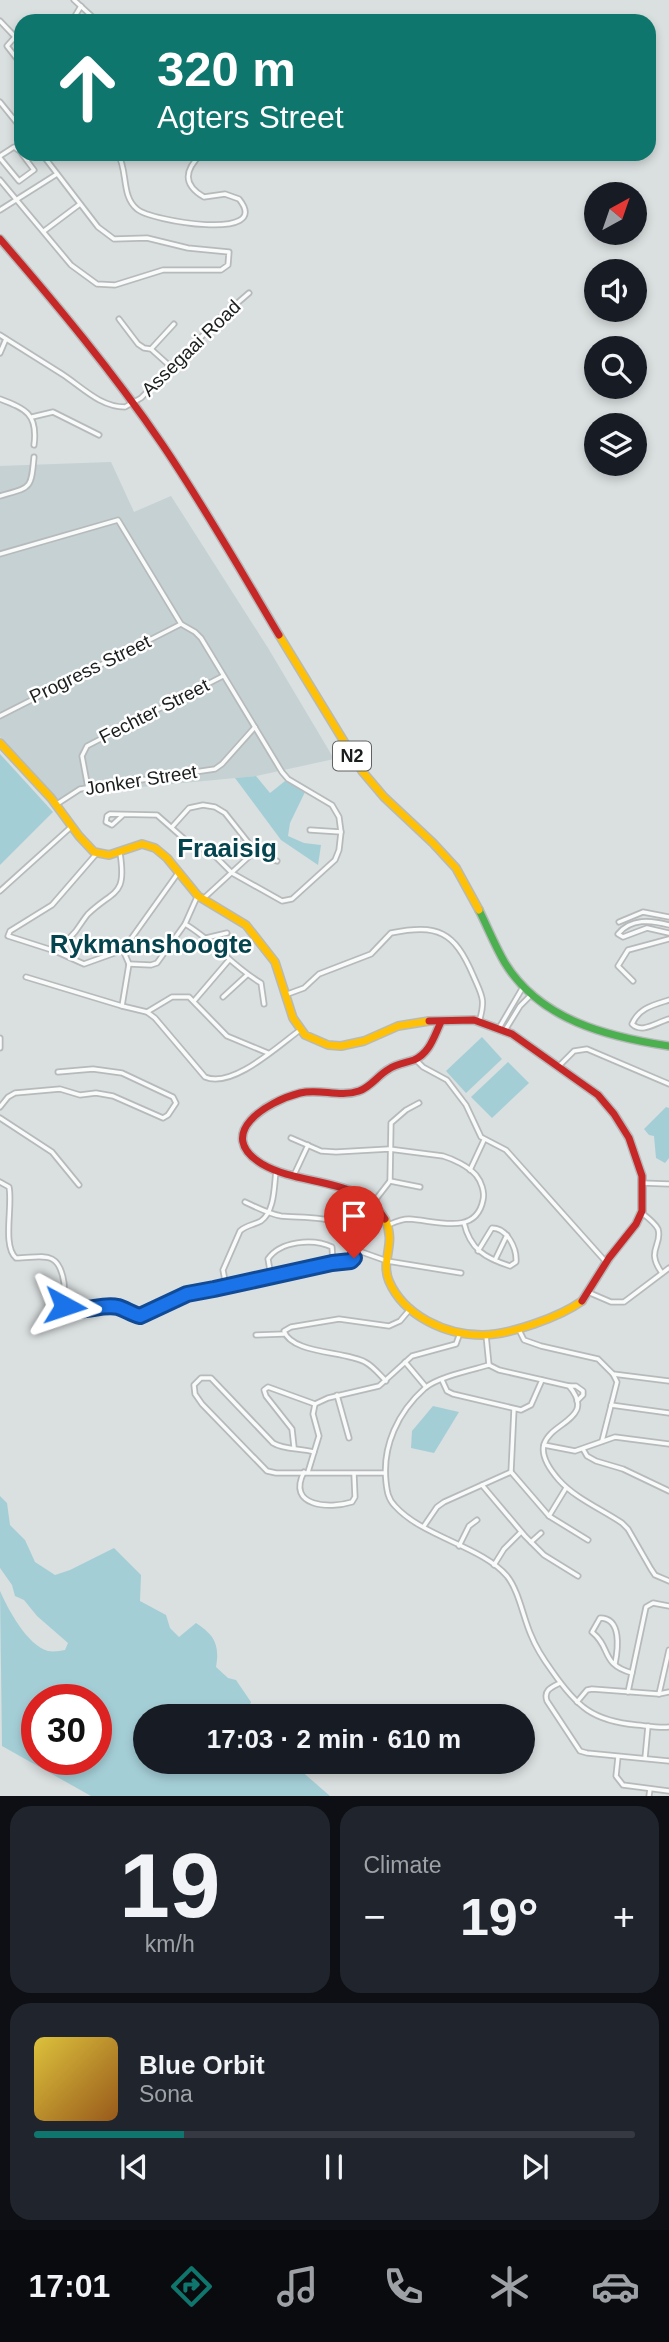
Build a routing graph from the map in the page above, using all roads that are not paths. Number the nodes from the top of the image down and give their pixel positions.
1 (74, 0) edge
2 (80, 6) junction
3 (76, 14) edge
4 (89, 14) edge
5 (0, 21) edge
6 (14, 36) edge
7 (14, 38) edge
8 (14, 55) edge
9 (0, 102) edge
10 (14, 119) edge
11 (0, 157) edge
12 (28, 161) edge
13 (47, 161) edge
14 (122, 161) edge
15 (195, 161) edge
16 (57, 174) junction
17 (0, 180) edge
18 (17, 200) junction
19 (80, 204) junction
20 (0, 210) edge
21 (44, 231) junction
22 (0, 239) edge
23 (249, 293) dead end
24 (119, 319) dead end
25 (174, 324) dead end
26 (0, 335) edge
27 (6, 338) junction
28 (151, 349) junction
29 (0, 353) edge
30 (171, 367) junction
31 (1, 400) edge
32 (134, 403) junction
33 (0, 407) edge
34 (32, 417) junction
35 (99, 435) dead end
36 (34, 445) dead end
37 (34, 457) dead end
38 (0, 496) edge
39 (0, 554) edge
40 (181, 624) junction
41 (224, 676) junction
42 (0, 716) edge
43 (255, 727) junction
44 (0, 743) edge
45 (88, 788) junction
46 (56, 804) junction
47 (123, 815) junction
48 (72, 825) junction
49 (172, 827) junction
50 (310, 830) dead end
51 (341, 832) junction
52 (255, 851) junction
53 (97, 853) junction
54 (120, 853) junction
55 (277, 861) dead end
56 (178, 873) junction
57 (232, 873) junction
58 (0, 891) edge
59 (200, 898) junction
60 (669, 917) edge
61 (619, 922) dead end
62 (185, 924) junction
63 (669, 925) edge
64 (227, 933) dead end
65 (669, 933) edge
66 (206, 938) junction
67 (669, 939) edge
68 (242, 947) dead end
69 (219, 949) junction
70 (123, 950) junction
71 (55, 951) junction
72 (230, 959) junction
73 (129, 964) junction
74 (247, 975) junction
75 (26, 977) dead end
76 (633, 981) dead end
77 (523, 987) junction
78 (285, 995) junction
79 (532, 995) junction
80 (223, 997) dead end
81 (194, 1000) junction
82 (669, 1000) edge
83 (264, 1004) dead end
84 (122, 1006) junction
85 (148, 1012) junction
86 (669, 1019) edge
87 (441, 1022) junction
88 (479, 1022) junction
89 (301, 1029) junction
90 (501, 1031) junction
91 (0, 1038) edge
92 (669, 1046) edge
93 (0, 1048) edge
94 (268, 1053) junction
95 (415, 1059) junction
96 (559, 1066) junction
97 (58, 1072) dead end
98 (669, 1084) edge
99 (419, 1103) dead end
100 (0, 1107) edge
101 (0, 1118) edge
102 (291, 1138) dead end
103 (484, 1140) junction
104 (307, 1146) junction
105 (389, 1149) junction
106 (276, 1169) junction
107 (470, 1170) junction
108 (294, 1175) junction
109 (390, 1181) junction
110 (0, 1182) edge
111 (642, 1183) junction
112 (669, 1184) edge
113 (79, 1185) dead end
114 (420, 1187) dead end
115 (245, 1202) dead end
116 (373, 1203) junction
117 (268, 1212) junction
118 (642, 1213) junction
119 (464, 1223) junction
120 (387, 1226) junction
121 (507, 1236) junction
122 (356, 1250) junction
123 (478, 1251) junction
124 (495, 1260) junction
125 (387, 1261) junction
126 (606, 1262) junction
127 (332, 1263) junction
128 (669, 1268) edge
129 (461, 1273) dead end
130 (662, 1273) junction
131 (271, 1276) junction
132 (226, 1286) junction
133 (590, 1293) junction
134 (411, 1308) junction
135 (518, 1326) junction
136 (460, 1332) junction
137 (284, 1334) junction
138 (256, 1335) dead end
139 (486, 1335) junction
140 (405, 1362) junction
141 (489, 1364) junction
142 (614, 1374) junction
143 (442, 1380) junction
144 (542, 1380) junction
145 (386, 1381) junction
146 (669, 1381) edge
147 (569, 1386) junction
148 (426, 1387) junction
149 (337, 1395) junction
150 (577, 1401) junction
151 (315, 1404) junction
152 (611, 1405) junction
153 (514, 1409) junction
154 (669, 1413) edge
155 (349, 1438) dead end
156 (601, 1441) junction
157 (669, 1444) edge
158 (544, 1445) junction
159 (295, 1447) junction
160 (583, 1449) junction
161 (314, 1452) junction
162 (306, 1472) junction
163 (511, 1472) junction
164 (385, 1473) junction
165 (354, 1474) junction
166 (482, 1485) junction
167 (566, 1487) junction
168 (669, 1491) edge
169 (549, 1516) junction
170 (477, 1520) dead end
171 (424, 1527) junction
172 (521, 1532) junction
173 (541, 1533) dead end
174 (588, 1540) dead end
175 (531, 1542) junction
176 (458, 1546) junction
177 (494, 1566) junction
178 (578, 1576) dead end
179 (669, 1581) edge
180 (669, 1606) edge
181 (669, 1650) edge
182 (615, 1664) junction
183 (632, 1673) junction
184 (560, 1683) junction
185 (628, 1692) junction
186 (669, 1692) edge
187 (659, 1694) junction
188 (577, 1702) junction
189 (648, 1726) junction
190 (669, 1727) edge
191 (618, 1757) junction
192 (645, 1758) junction
193 (669, 1760) edge
194 (650, 1789) junction
195 (669, 1791) edge
196 (649, 1796) edge

1 - 2 street
2 - 3 street
2 - 4 street
5 - 6 street
7 - 8 street
9 - 10 street
11 - 12 street
13 - 16 street
14 - 15 street
16 - 18 street
16 - 19 street
17 - 18 street
18 - 20 street
18 - 21 street
19 - 21 street
19 - 21 street
22 - 32 main road, N2
23 - 30 street, Assegaai Road
24 - 28 street
25 - 28 street
26 - 27 street
27 - 29 street
27 - 32 street
28 - 30 street
30 - 32 street, Assegaai Road
31 - 33 street
31 - 34 street
32 - 77 main road, N2
34 - 35 street
34 - 36 street
37 - 38 street
39 - 40 street
40 - 41 street
40 - 42 street, Progress Street
41 - 43 street
41 - 45 street, Fechter Street
43 - 45 street, Jonker Street
43 - 51 street
44 - 46 main road
45 - 46 street, Jonker Street
46 - 48 main road
47 - 47 street
47 - 49 street
48 - 53 main road
48 - 58 street
49 - 52 street
49 - 57 street
50 - 51 street
51 - 57 street
52 - 55 street
52 - 57 street
53 - 54 main road
53 - 71 street
54 - 56 main road
54 - 71 street
56 - 59 main road
56 - 70 street
57 - 59 street
59 - 62 street
59 - 78 main road
60 - 61 street
62 - 66 street
62 - 73 street
63 - 65 street
64 - 66 street
66 - 69 street
67 - 76 street
68 - 69 street
69 - 72 street
70 - 71 street
70 - 73 street
72 - 74 street
72 - 81 street
73 - 84 street
74 - 80 street
74 - 83 street
75 - 84 street
77 - 79 main road, N2
77 - 90 street
78 - 88 street
78 - 89 main road
79 - 90 street
79 - 92 main road, N2
81 - 85 street
81 - 94 street
82 - 86 street
84 - 85 street
85 - 94 street
87 - 88 main road
87 - 89 main road
87 - 95 main road
88 - 90 main road
89 - 94 street
90 - 96 main road
91 - 93 street
95 - 103 street
95 - 106 main road
96 - 98 street
96 - 111 main road
97 - 100 street
99 - 105 street
101 - 113 street
102 - 104 street
103 - 107 street
103 - 126 street
104 - 105 street
104 - 108 street
105 - 107 street
105 - 109 street
106 - 108 main road
106 - 117 street
107 - 119 street
108 - 116 main road
109 - 114 street
109 - 116 street
110 - 132 street
111 - 112 street
111 - 118 main road
115 - 117 street
116 - 120 main road
117 - 122 street
117 - 132 street
118 - 126 main road
118 - 130 street
119 - 120 street
119 - 123 street
120 - 125 main road
121 - 123 street
121 - 124 street
121 - 124 street
122 - 125 street
122 - 127 street
123 - 124 street
125 - 129 street
125 - 134 main road
126 - 133 main road
127 - 131 street
127 - 131 street
128 - 130 street
130 - 133 street
131 - 132 street
133 - 135 main road
134 - 136 main road
134 - 137 street
135 - 139 main road
135 - 142 street
136 - 139 main road
136 - 140 street
137 - 138 street
137 - 145 street
139 - 141 street
140 - 145 street
140 - 148 street
141 - 143 street
141 - 144 street
142 - 146 street
142 - 152 street
143 - 148 street
143 - 153 street
144 - 147 street
144 - 153 street
145 - 149 street
147 - 150 street
147 - 150 street
148 - 164 street
149 - 151 street
149 - 155 street
150 - 158 street
151 - 159 street
151 - 161 street
152 - 154 street
152 - 156 street
153 - 163 street
156 - 157 street
156 - 160 street
158 - 160 street
158 - 167 street
159 - 161 street
159 - 162 street
160 - 168 street
161 - 162 street
162 - 165 street
162 - 165 street
163 - 166 street
163 - 169 street
164 - 165 street
164 - 171 street
166 - 171 street
166 - 172 street
167 - 169 street
167 - 179 street
169 - 174 street
170 - 176 street
171 - 176 street
172 - 175 street
172 - 177 street
173 - 175 street
175 - 178 street
176 - 177 street
177 - 184 street
180 - 183 street
181 - 187 street
182 - 182 street
182 - 183 street
183 - 185 street
184 - 188 street
184 - 191 street
185 - 187 street
185 - 188 street
186 - 187 street
188 - 189 street
189 - 190 street
189 - 192 street
191 - 192 street
191 - 194 street
192 - 193 street
194 - 195 street
194 - 196 street

